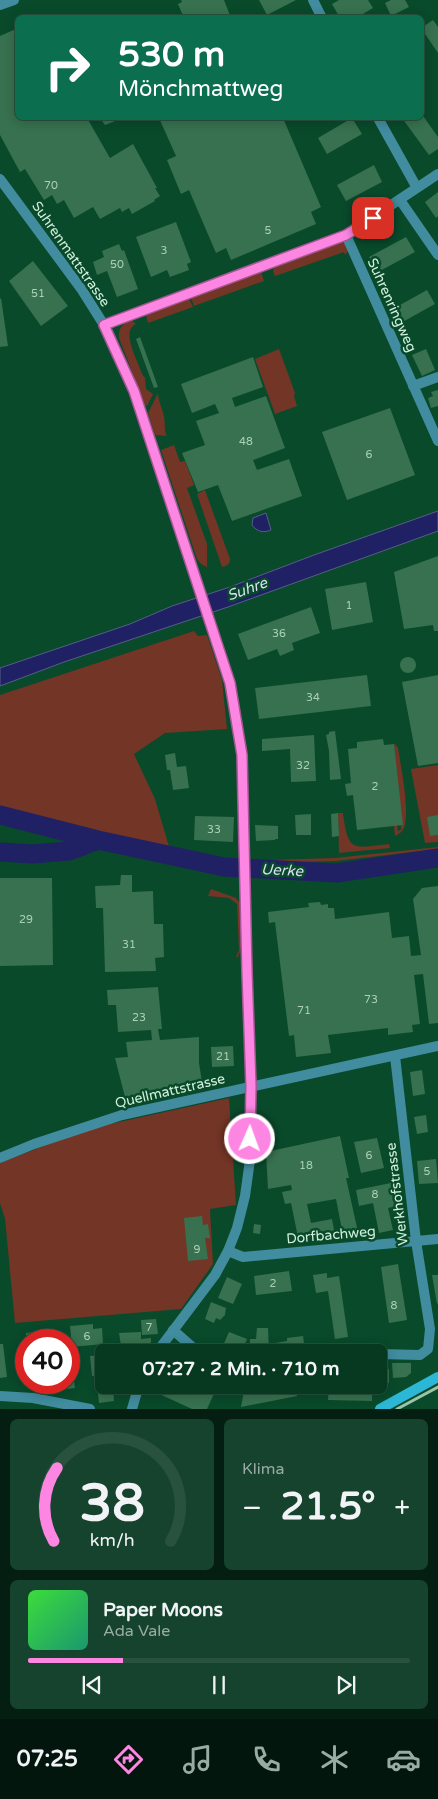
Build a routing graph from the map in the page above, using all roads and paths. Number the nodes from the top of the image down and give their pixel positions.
1 (14, 0) edge
2 (313, 0) edge
3 (0, 5) edge
4 (320, 15) edge
5 (379, 120) edge
6 (438, 174) edge
7 (0, 179) edge
8 (417, 188) junction
9 (400, 200) junction
10 (346, 235) junction
11 (438, 255) edge
12 (104, 325) junction
13 (438, 377) edge
14 (413, 386) junction
15 (438, 441) edge
16 (438, 1046) edge
17 (395, 1056) junction
18 (251, 1086) junction
19 (0, 1158) edge
20 (438, 1239) edge
21 (416, 1242) junction
22 (228, 1251) junction
23 (173, 1330) junction
24 (163, 1344) edge
25 (189, 1344) edge
26 (387, 1354) edge
27 (438, 1377) edge
28 (136, 1394) edge
29 (0, 1396) edge
30 (90, 1409) edge
31 (132, 1409) edge
32 (380, 1409) edge

1 - 3 street
2 - 4 street
5 - 8 street
6 - 8 street
7 - 12 street, Suhrenmattstrasse
8 - 9 street
9 - 10 street
9 - 11 street
10 - 12 street
10 - 14 street, Suhrenringweg
12 - 18 street, Suhrenmattstrasse
13 - 14 street
14 - 15 street, Suhrenringweg
16 - 17 street, Quellmattstrasse
17 - 18 street, Quellmattstrasse
17 - 21 street, Werkhofstrasse
18 - 19 street, Quellmattstrasse
18 - 22 street, Suhrenmattstrasse
20 - 21 street, Dorfbachweg
21 - 22 street, Dorfbachweg
21 - 26 street, Werkhofstrasse
22 - 23 street, Suhrenmattstrasse
23 - 24 street, Suhrenmattstrasse
23 - 25 street
27 - 32 main road
28 - 31 street
29 - 30 street

